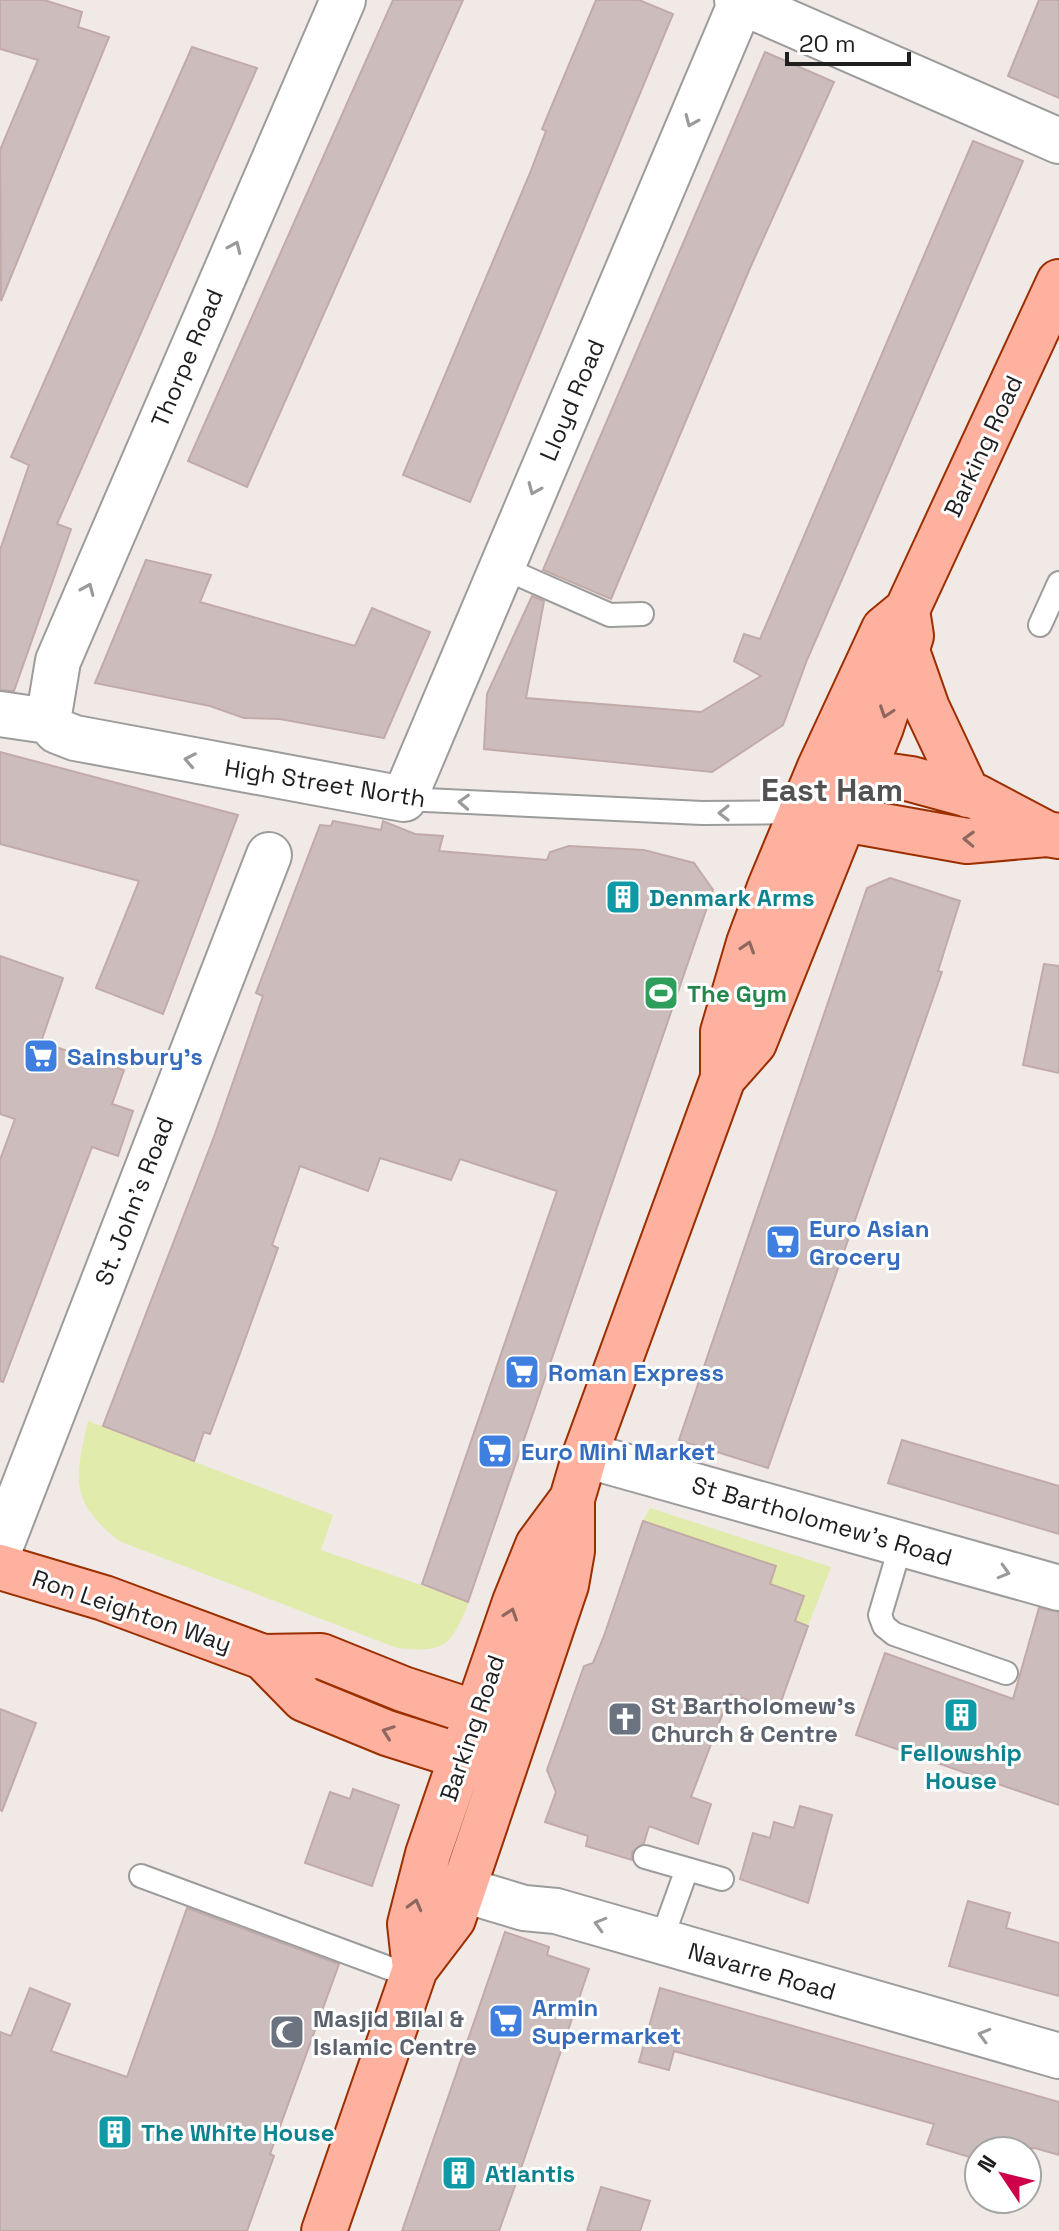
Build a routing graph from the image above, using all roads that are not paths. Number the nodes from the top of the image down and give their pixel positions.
1 (343, 0) edge
2 (739, 1) edge
3 (1059, 141) edge
4 (1059, 282) edge
5 (501, 567) junction
6 (1059, 583) edge
7 (642, 614) dead end
8 (1040, 625) dead end
9 (907, 630) junction
10 (0, 714) edge
11 (48, 721) junction
12 (841, 769) junction
13 (968, 795) junction
14 (404, 799) junction
15 (822, 814) junction
16 (1053, 835) edge
17 (269, 855) dead end
18 (585, 1455) junction
19 (572, 1499) junction
20 (901, 1544) junction
21 (0, 1548) edge
22 (0, 1567) edge
23 (1059, 1588) edge
24 (263, 1657) junction
25 (1006, 1673) dead end
26 (476, 1714) junction
27 (519, 1727) junction
28 (462, 1756) junction
29 (505, 1771) junction
30 (645, 1857) dead end
31 (687, 1869) junction
32 (141, 1876) dead end
33 (722, 1879) dead end
34 (464, 1890) junction
35 (661, 1941) junction
36 (414, 1973) junction
37 (1059, 2056) edge
38 (324, 2231) edge

11 -> 1 street, Thorpe Road
2 - 3 street
2 -> 5 street, Lloyd Road
4 - 9 main road, Barking Road
5 - 7 lane
5 - 14 street, Lloyd Road
6 - 8 lane
9 - 12 main road, Barking Road
9 - 13 main road
10 - 11 street, High Street North
14 -> 11 street, High Street North
12 - 13 main road
12 - 15 main road, Barking Road
13 - 16 main road
15 -> 14 lane, High Street North
16 -> 15 main road
15 - 18 main road, Barking Road
17 - 21 street, St. John's Road
18 - 19 main road, Barking Road
18 - 20 street, St Bartholomew's Road
26 -> 19 main road, Barking Road
19 - 27 main road, Barking Road
20 -> 23 street, St Bartholomew's Road
20 - 25 lane
22 - 24 main road, Ron Leighton Way
24 - 26 main road, Ron Leighton Way
28 -> 24 main road, Ron Leighton Way
26 - 27 main road, Ron Leighton Way
26 - 28 main road, Barking Road
27 - 29 main road, Barking Road
28 - 29 main road, Ron Leighton Way
36 -> 28 main road, Barking Road
29 - 34 main road, Barking Road
30 - 31 lane
31 - 33 lane
31 - 35 lane
32 - 36 lane
35 -> 34 street, Navarre Road
34 - 36 main road, Barking Road
37 -> 35 street, Navarre Road
36 - 38 main road, Barking Road

